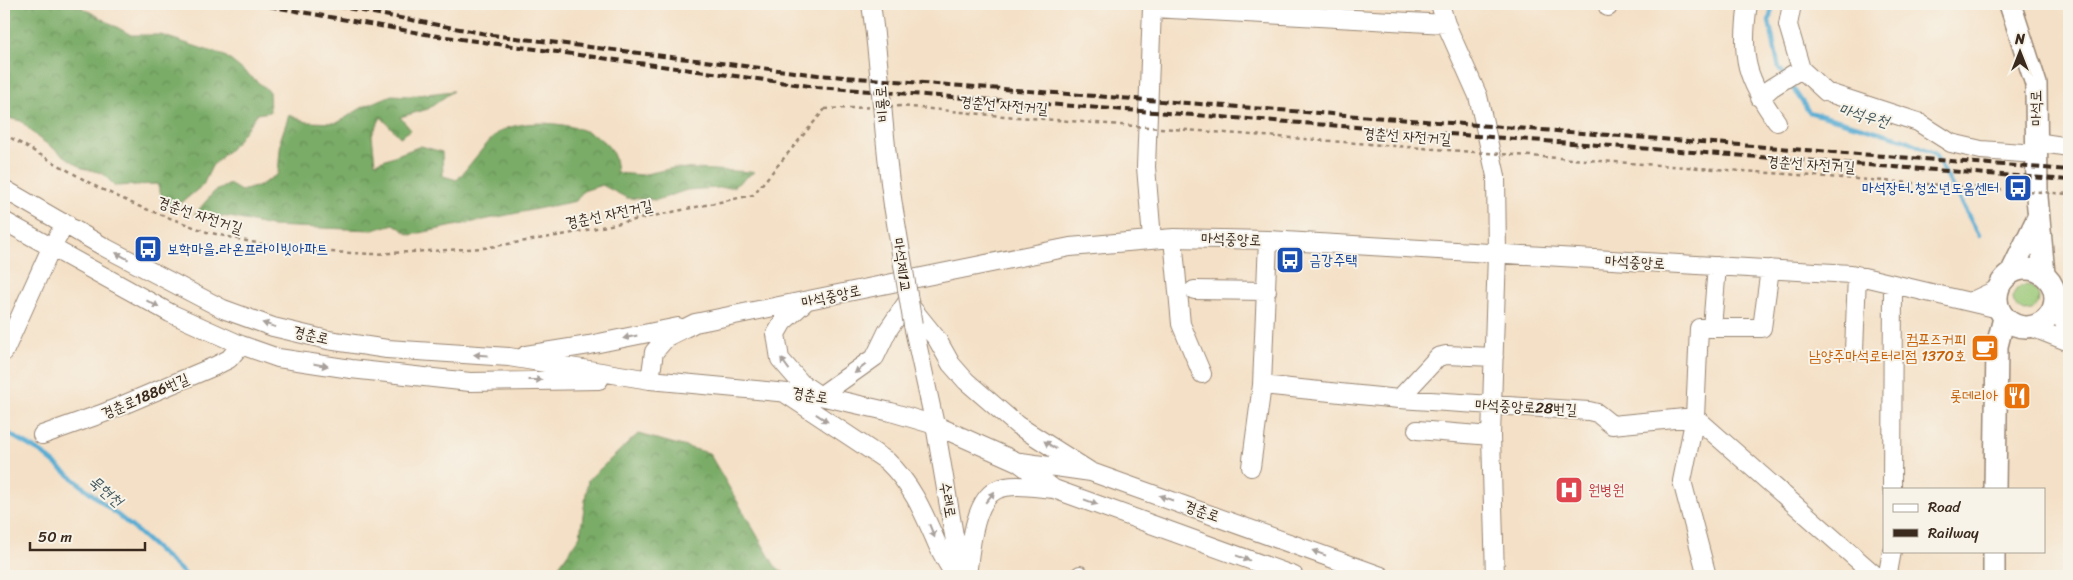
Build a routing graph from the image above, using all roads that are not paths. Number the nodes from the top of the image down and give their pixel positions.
1 (871, 4) edge
2 (1440, 4) edge
3 (1748, 4) edge
4 (1792, 4) edge
5 (2010, 4) edge
6 (1152, 6) edge
7 (1446, 24) junction
8 (1798, 71) junction
9 (1766, 93) junction
10 (1777, 122) dead end
11 (2069, 147) edge
12 (2036, 148) junction
13 (4, 189) edge
14 (893, 204) joint
15 (2038, 216) junction
16 (4, 221) edge
17 (66, 223) junction
18 (1173, 238) junction
19 (1152, 239) junction
20 (1268, 240) junction
21 (51, 248) junction
22 (1498, 254) junction
23 (1717, 266) junction
24 (1770, 269) junction
25 (2044, 274) junction
26 (1857, 275) junction
27 (1893, 284) junction
28 (1194, 290) dead end
29 (1267, 291) junction
30 (2003, 297) junction
31 (805, 302) junction
32 (907, 302) junction
33 (2055, 306) junction
34 (695, 323) junction
35 (2031, 327) junction
36 (1712, 328) junction
37 (2069, 332) edge
38 (2069, 342) edge
39 (241, 345) junction
40 (1854, 351) dead end
41 (4, 352) edge
42 (509, 357) junction
43 (1494, 358) junction
44 (1202, 374) dead end
45 (650, 380) junction
46 (1262, 385) junction
47 (781, 391) junction
48 (820, 396) junction
49 (1398, 399) junction
50 (1492, 406) junction
51 (1695, 417) junction
52 (935, 425) junction
53 (1417, 430) dead end
54 (42, 434) dead end
55 (1491, 436) junction
56 (1018, 462) junction
57 (1252, 467) dead end
58 (1091, 472) junction
59 (1892, 488) edge
60 (1995, 488) edge
61 (1054, 489) junction
62 (1892, 552) edge
63 (1994, 552) edge
64 (955, 576) edge
65 (961, 576) edge
66 (967, 576) edge
67 (1294, 576) edge
68 (1381, 576) edge
69 (1494, 576) edge
70 (1707, 576) edge
71 (1876, 576) edge
72 (1885, 576) edge
73 (1994, 576) edge

1 - 14 street, 비룡로
2 - 7 street
3 - 9 street
4 - 8 street
5 - 12 main road, 마석로
6 - 7 street
6 - 19 street
7 - 22 street
8 - 9 street
8 - 12 street
9 - 10 street
11 - 12 street
12 - 15 main road, 마석로
13 - 17 street, 경춘로
14 - 32 street, 마석제1교, bridge
15 - 25 main road, 마석로
15 - 30 main road
16 - 21 street, 경춘로
17 - 21 street
42 -> 17 street, 경춘로
18 - 19 street, 마석중앙로
18 - 20 street, 마석중앙로
18 - 44 street
19 - 31 street, 마석중앙로
20 - 22 street, 마석중앙로
20 - 29 street
21 -> 39 street, 경춘로
21 - 41 street
22 - 23 street, 마석중앙로
22 - 43 street
23 - 24 street, 마석중앙로
23 - 36 street
24 - 26 street, 마석중앙로
24 - 36 street
25 - 30 main road
25 - 33 main road
26 - 27 street, 마석중앙로
26 - 40 street
27 - 30 street, 마석중앙로
27 - 59 street
28 - 29 street
29 - 46 street
30 - 35 main road
30 - 60 main road
31 - 34 street, 마석중앙로
48 -> 31 street
32 -> 48 street
32 - 52 street, 마석제1교, bridge
58 -> 32 street
33 - 35 main road
33 - 37 street
34 -> 42 street
34 - 45 street, 마석중앙로
35 - 38 street
36 - 51 street
39 -> 45 street, 경춘로
39 - 54 street, 경춘로1886번길
42 - 45 street, 경춘로
43 - 49 street
43 - 50 street
45 - 47 street, 경춘로
46 - 49 street, 마석중앙로28번길
46 - 57 street
47 - 48 street, 경춘로
47 -> 64 street
48 - 52 street, 경춘로
49 - 50 street, 마석중앙로28번길
50 - 51 street, 마석중앙로28번길
50 - 55 street
51 - 70 street
51 - 71 street
52 - 56 street, 경춘로
52 - 65 street, 수레로
53 - 55 street
55 - 69 street
56 - 58 street, 경춘로
56 - 61 street, 경춘로
68 -> 58 street, 경춘로
66 -> 61 street
61 -> 67 street, 경춘로
62 - 72 street
63 - 73 main road

